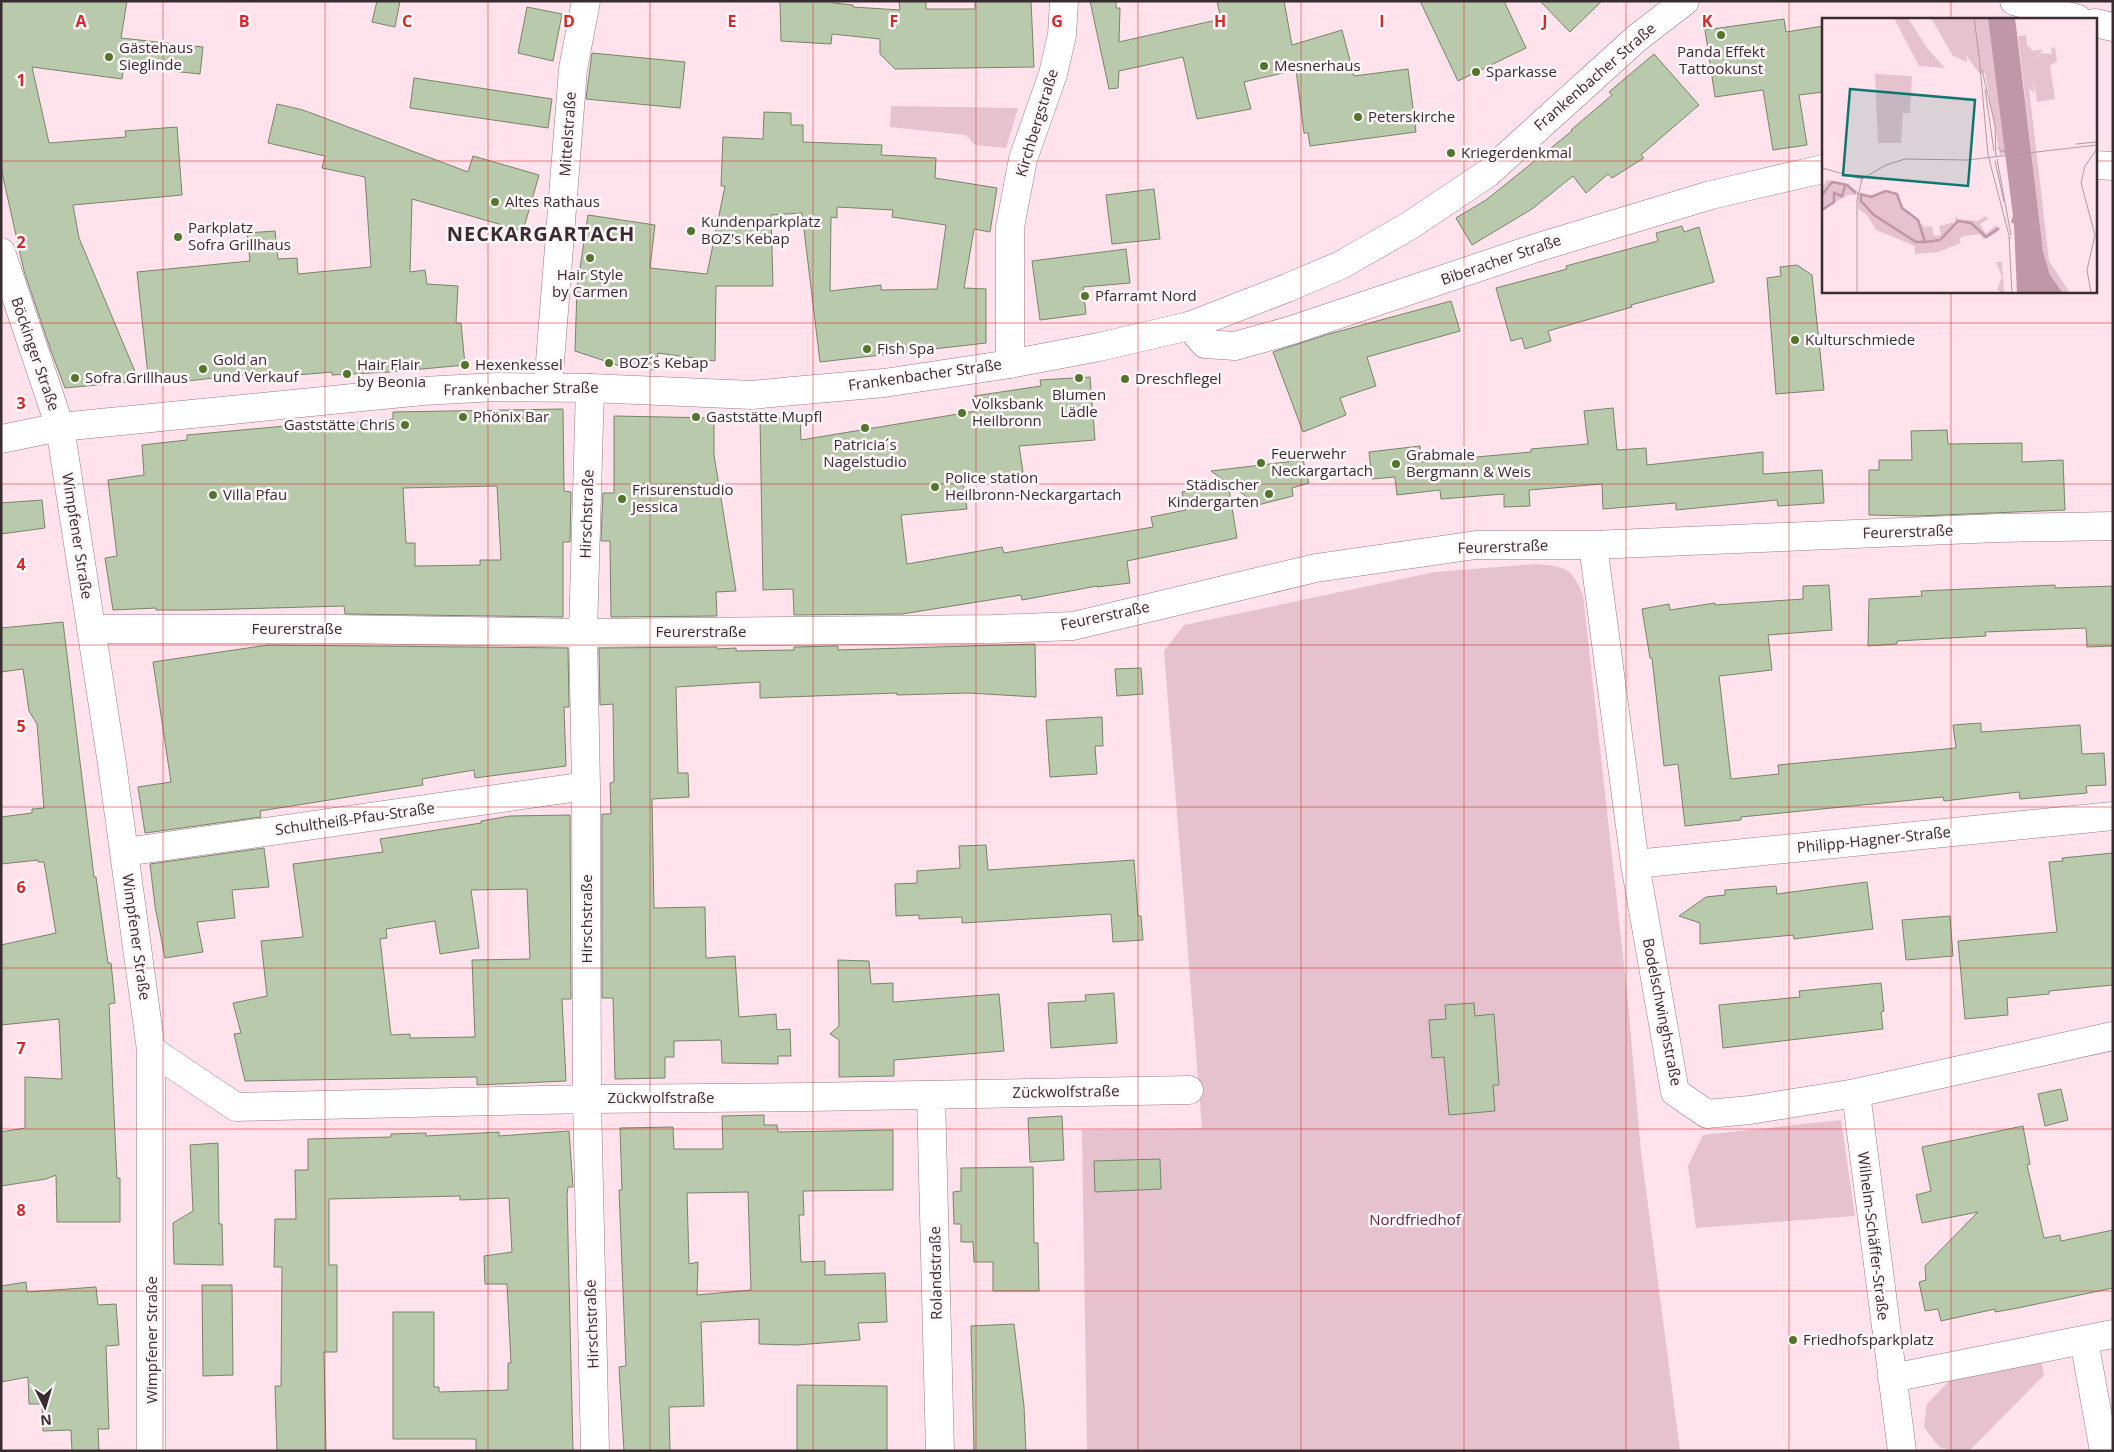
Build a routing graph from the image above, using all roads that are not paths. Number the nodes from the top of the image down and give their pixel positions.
1 (586, 1) edge
2 (1064, 1) edge
3 (1685, 1) edge
4 (2014, 1) edge
5 (2074, 18) edge
6 (2096, 23) edge
7 (2113, 27) edge
8 (2096, 165) edge
9 (2113, 166) edge
10 (1822, 169) edge
11 (1, 252) edge
12 (1189, 326) junction
13 (1010, 364) junction
14 (548, 387) junction
15 (590, 388) junction
16 (60, 427) junction
17 (1, 438) edge
18 (2113, 526) edge
19 (1593, 545) junction
20 (92, 629) junction
21 (583, 634) junction
22 (586, 786) junction
23 (2113, 816) edge
24 (124, 852) junction
25 (1635, 864) junction
26 (2113, 1036) edge
27 (151, 1050) junction
28 (1189, 1090) dead end
29 (1856, 1094) junction
30 (931, 1095) junction
31 (587, 1098) junction
32 (2113, 1334) edge
33 (2084, 1340) junction
34 (1892, 1378) junction
35 (151, 1451) edge
36 (595, 1451) edge
37 (940, 1451) edge
38 (1902, 1451) edge
39 (2104, 1451) edge

1 - 14 street, Mittelstraße
2 - 13 street, Kirchbergstraße
3 - 12 street, Frankenbacher Straße
4 - 5 street
6 - 7 street
8 - 9 street
10 - 12 street, Biberacher Straße
11 - 16 street, Böckinger Straße
12 - 13 street, Frankenbacher Straße
13 - 15 street, Frankenbacher Straße
14 - 15 street, Frankenbacher Straße
14 - 16 street, Frankenbacher Straße
15 - 21 street, Hirschstraße
16 - 17 street, Frankenbacher Straße
16 - 20 street, Wimpfener Straße
18 - 19 street, Feurerstraße
19 - 21 street, Feurerstraße
19 - 25 street, Bodelschwinghstraße
20 - 21 street, Feurerstraße
20 - 24 street, Wimpfener Straße
21 - 22 street, Hirschstraße
22 - 24 street, Schultheiß-Pfau-Straße
22 - 31 street, Hirschstraße
23 - 25 street, Philipp-Hagner-Straße
24 - 27 street, Wimpfener Straße
25 - 29 street, Bodelschwinghstraße
26 - 29 street, Bodelschwinghstraße
27 - 31 street, Zückwolfstraße
27 - 35 street, Wimpfener Straße
28 - 30 street, Zückwolfstraße
29 - 34 street, Wilhelm-Schäffer-Straße
30 - 31 street, Zückwolfstraße
30 - 37 street, Rolandstraße
31 - 36 street, Hirschstraße
32 - 33 street
33 - 34 street
33 - 39 street
34 - 38 street, Wilhelm-Schäffer-Straße

